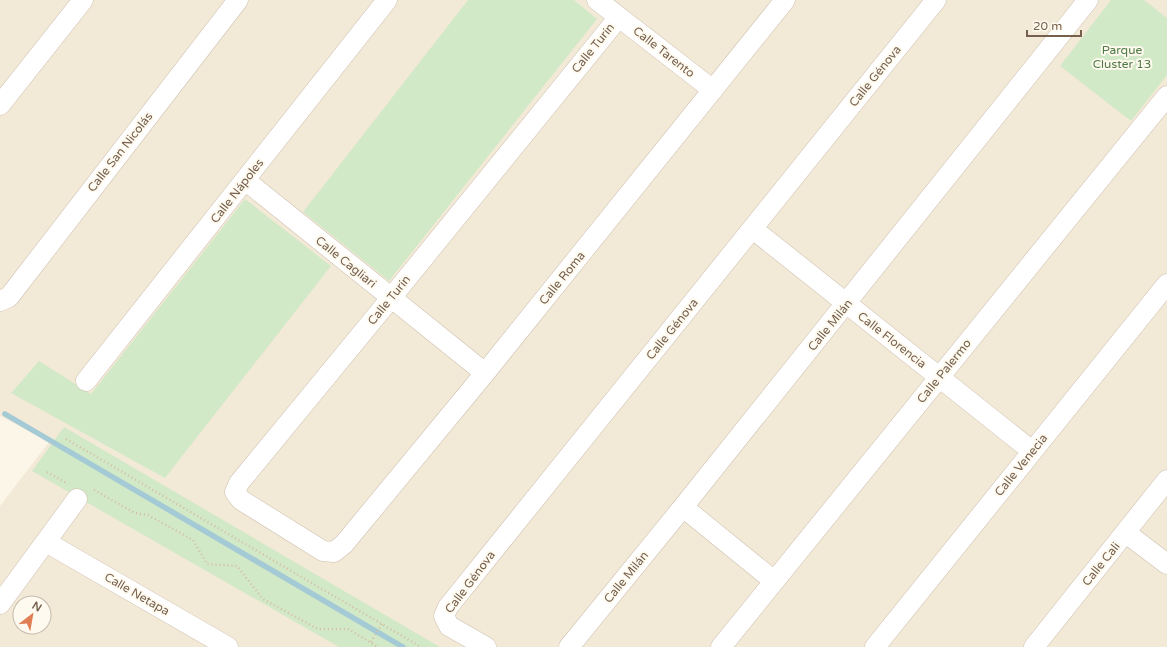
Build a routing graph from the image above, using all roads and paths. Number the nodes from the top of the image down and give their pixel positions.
1 (83, 0) edge
2 (238, 0) edge
3 (387, 0) edge
4 (597, 0) edge
5 (785, 0) edge
6 (936, 0) edge
7 (1088, 0) edge
8 (619, 17) junction
9 (713, 90) junction
10 (1167, 96) edge
11 (0, 105) edge
12 (245, 180) junction
13 (752, 229) junction
14 (1167, 284) edge
15 (391, 298) junction
16 (0, 301) edge
17 (846, 304) junction
18 (485, 373) junction
19 (939, 377) junction
20 (86, 382) dead end
21 (66, 439) dead end
22 (1032, 451) junction
23 (47, 472) dead end
24 (1167, 480) edge
25 (80, 491) junction
26 (683, 507) junction
27 (1126, 532) junction
28 (46, 542) junction
29 (334, 552) joint
30 (1167, 564) edge
31 (774, 581) junction
32 (0, 604) edge
33 (382, 625) junction
34 (371, 642) junction
35 (228, 647) edge
36 (378, 647) edge
37 (421, 647) edge
38 (486, 647) edge
39 (569, 647) edge
40 (721, 647) edge
41 (875, 647) edge
42 (1034, 647) edge

1 - 11 street
2 - 16 street, Calle San Nicolás
3 - 12 street, Calle Nápoles
4 - 8 street, Calle Tarento
5 - 9 street, Calle Roma
6 - 13 street, Calle Génova
7 - 17 street, Calle Milán
8 - 9 street, Calle Tarento
8 - 15 street, Calle Turín
9 - 18 street, Calle Roma
10 - 19 street, Calle Palermo
12 - 15 street, Calle Cagliari
12 - 20 street, Calle Nápoles
13 - 17 street, Calle Florencia
13 - 38 street, Calle Génova
14 - 22 street, Calle Venecia
15 - 18 street, Calle Cagliari
15 - 29 street, Calle Turín
17 - 19 street, Calle Florencia
17 - 26 street, Calle Milán
18 - 29 street, Calle Roma
19 - 22 street, Calle Florencia
19 - 31 street, Calle Palermo
21 - 33 path
22 - 41 street, Calle Venecia
23 - 25 path
24 - 27 street, Calle Cali
25 - 28 street
25 - 34 path
26 - 31 street
26 - 39 street, Calle Milán
27 - 30 street
27 - 42 street, Calle Cali
28 - 32 street
28 - 35 street, Calle Netapa
31 - 40 street, Calle Palermo
33 - 34 path
33 - 37 path
34 - 36 path

